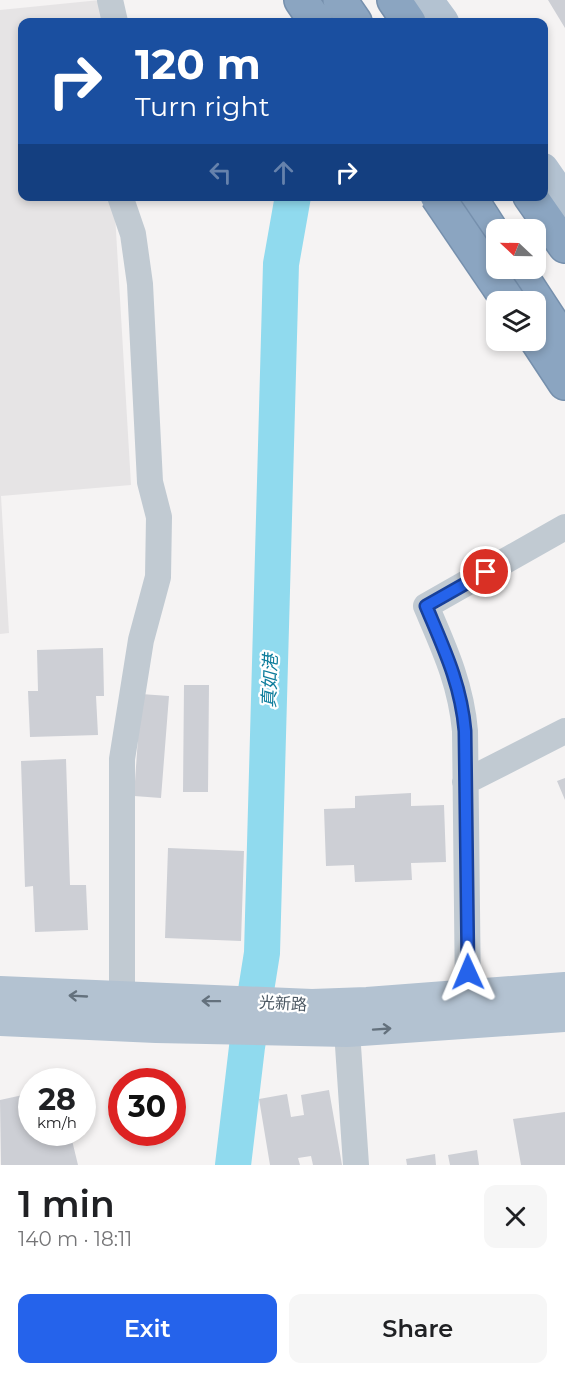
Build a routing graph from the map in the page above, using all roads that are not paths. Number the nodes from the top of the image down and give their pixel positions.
1 (110, 0) edge
2 (301, 0) edge
3 (318, 0) edge
4 (340, 0) edge
5 (394, 0) edge
6 (427, 0) edge
7 (114, 18) edge
8 (313, 18) edge
9 (329, 18) edge
10 (352, 18) edge
11 (406, 18) edge
12 (439, 18) edge
13 (548, 176) edge
14 (121, 201) edge
15 (441, 201) edge
16 (441, 201) edge
17 (472, 201) edge
18 (534, 201) edge
19 (565, 201) edge
20 (486, 222) edge
21 (565, 246) edge
22 (523, 279) edge
23 (497, 291) edge
24 (502, 291) edge
25 (565, 343) edge
26 (535, 351) edge
27 (544, 351) edge
28 (565, 383) edge
29 (565, 396) edge
30 (565, 527) edge
31 (565, 731) edge
32 (465, 782) junction
33 (565, 988) edge
34 (0, 992) edge
35 (468, 996) junction
36 (122, 998) junction
37 (157, 1014) junction
38 (262, 1016) junction
39 (565, 1016) edge
40 (0, 1020) edge
41 (347, 1032) junction
42 (356, 1165) edge

1 - 7 street
2 - 8 highway
3 - 9 main road
4 - 10 highway
5 - 11 highway
6 - 12 main road
13 - 19 main road
14 - 36 street
15 - 23 main road
16 - 24 highway, bridge
17 - 20 highway
18 - 21 highway
22 - 25 highway
26 - 29 main road
27 - 28 highway
30 - 32 street
31 - 32 street
32 - 35 street
33 - 35 main road, 光新路
36 -> 34 main road, 光新路
35 - 38 main road, 光新路
36 - 37 main road, 光新路
37 - 38 main road, 光新路
37 - 40 main road, 光新路
38 - 41 main road, 光新路
41 -> 39 main road, 光新路
41 - 42 street

